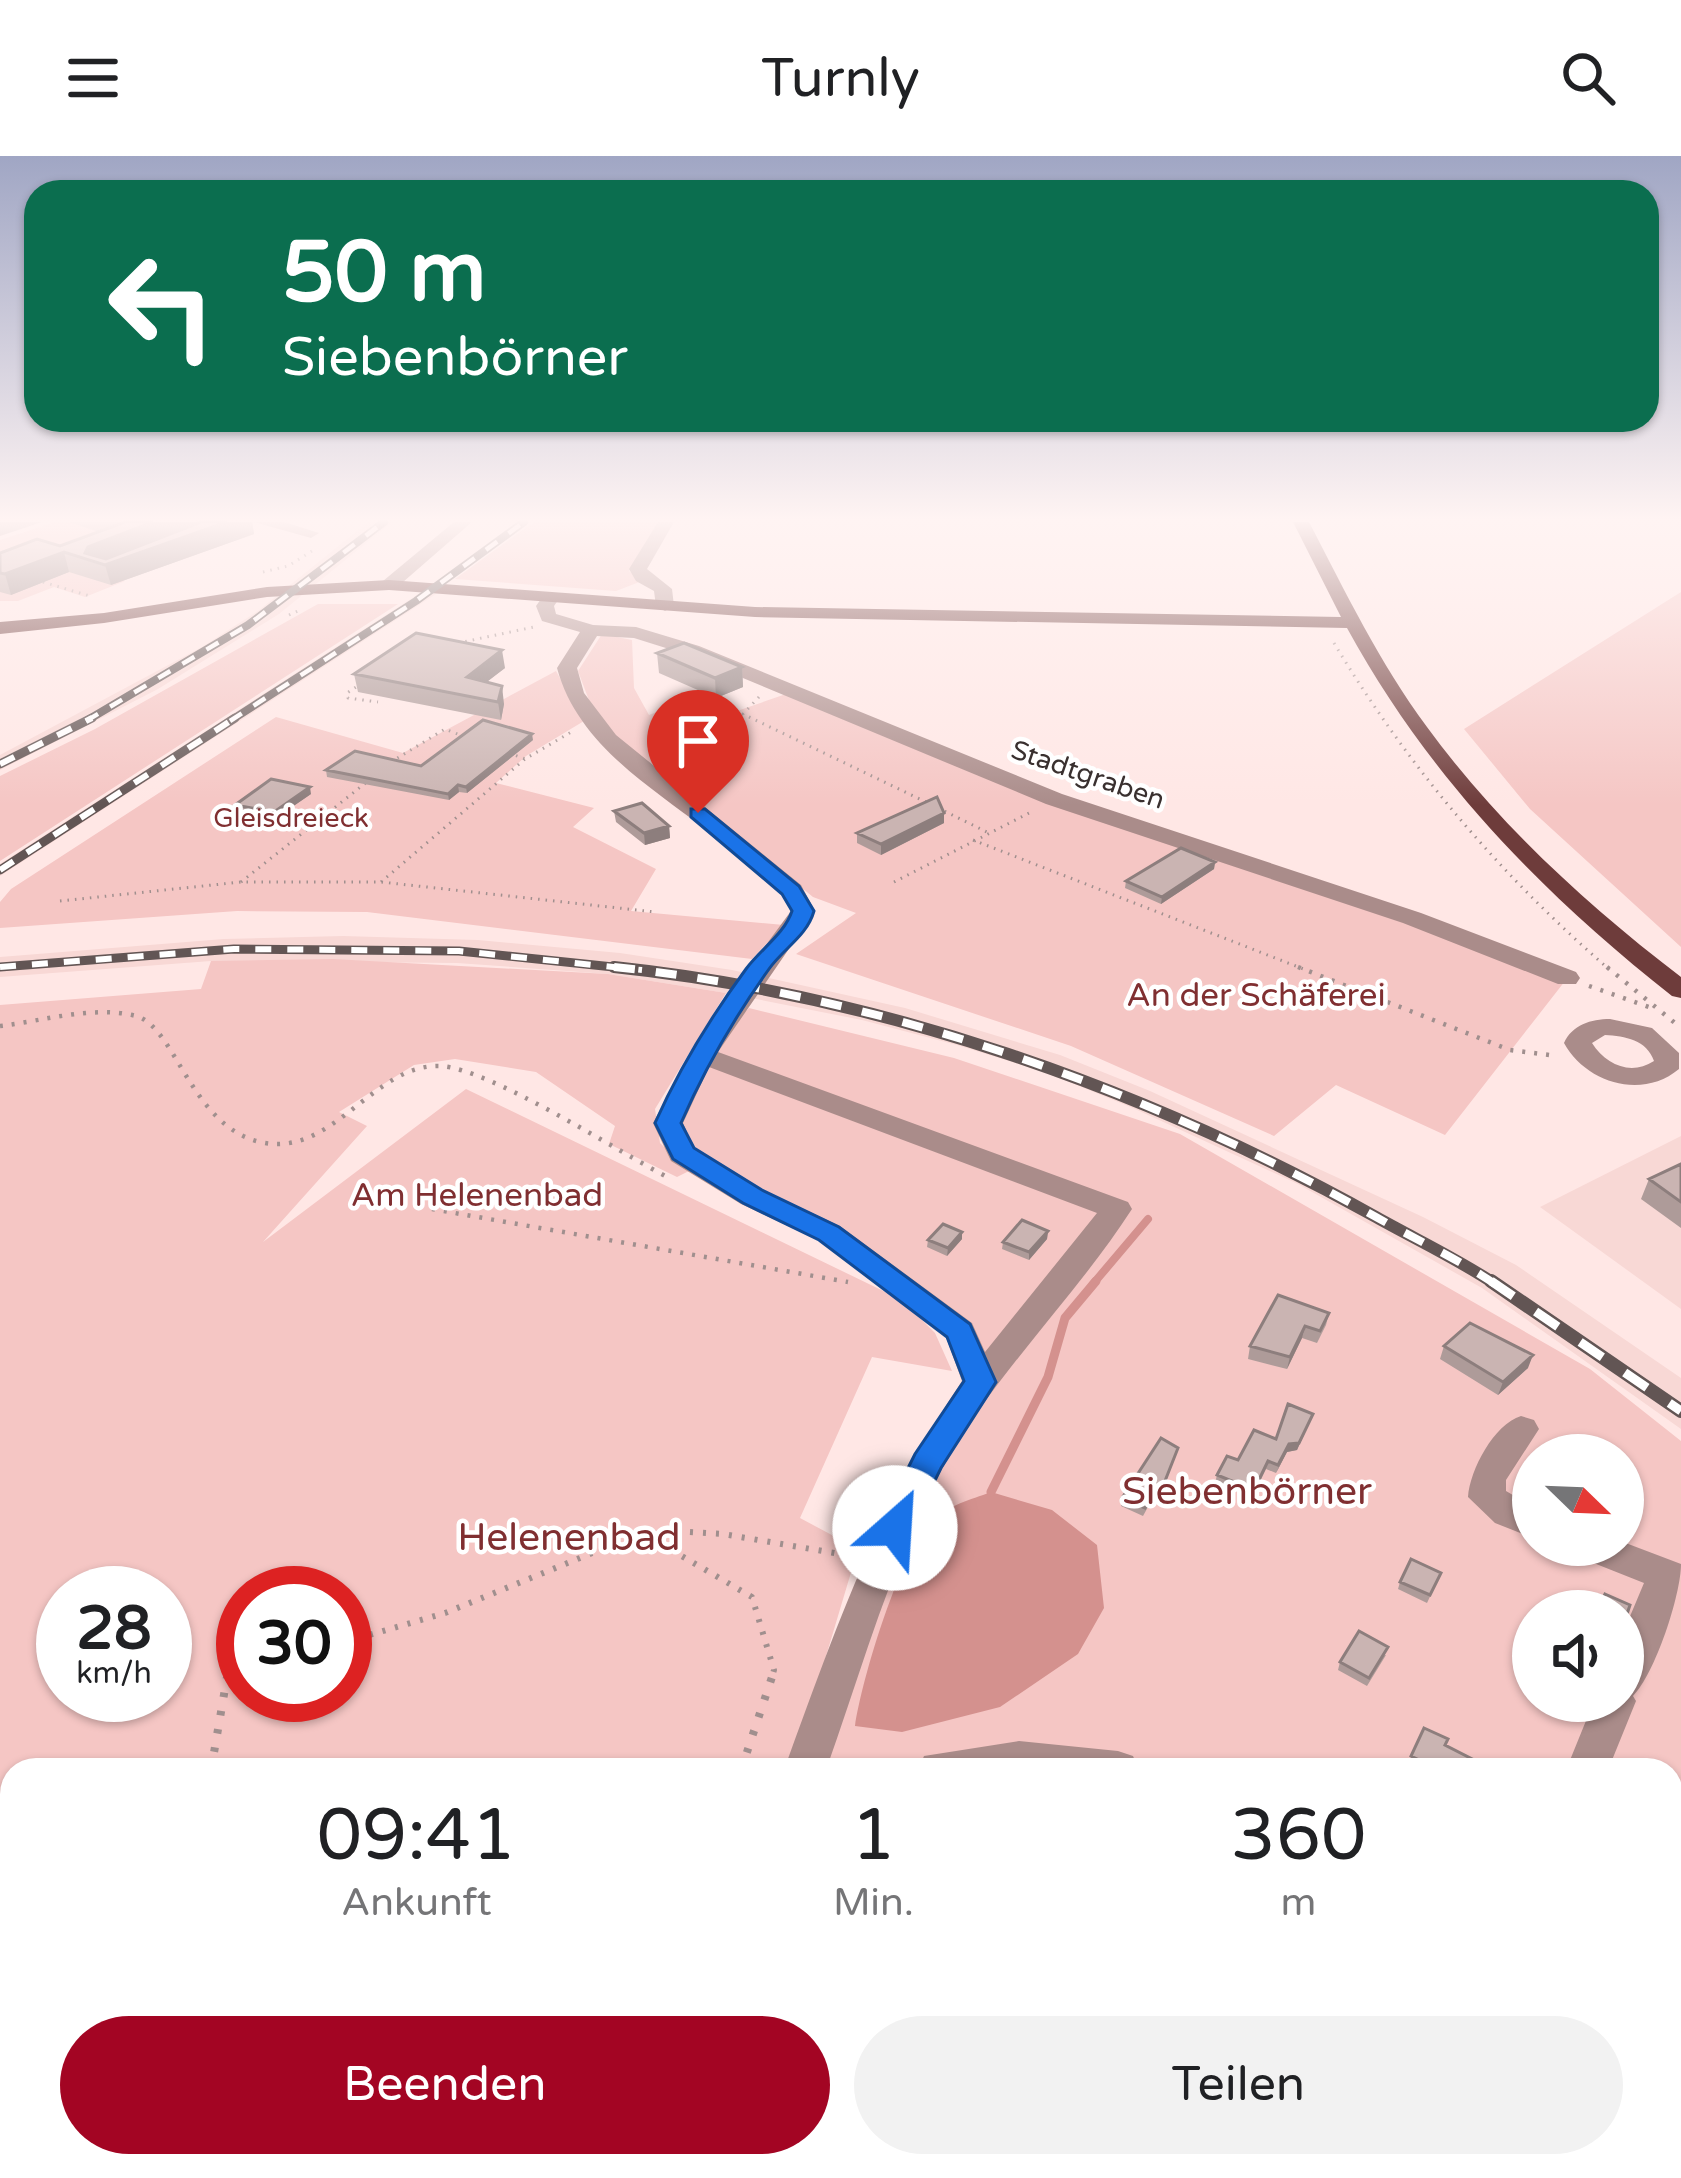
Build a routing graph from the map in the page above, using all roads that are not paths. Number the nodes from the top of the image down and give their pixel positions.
1 (106, 616) edge
2 (549, 616) edge
3 (1060, 616) edge
4 (1261, 616) edge
5 (1319, 616) edge
6 (1351, 616) edge
7 (1230, 618) junction
8 (1355, 623) junction
9 (0, 628) edge
10 (592, 630) junction
11 (1567, 978) road end
12 (1681, 990) edge
13 (702, 1055) junction
14 (1669, 1082) edge
15 (980, 1382) junction
16 (1521, 1430) dead end
17 (1518, 1434) edge
18 (1512, 1443) edge
19 (1512, 1515) edge
20 (1644, 1566) edge
21 (1644, 1631) edge
22 (1606, 1722) edge
23 (809, 1758) edge
24 (1592, 1758) edge

1 - 9 main road
2 - 10 street, Stadtgraben
3 - 7 main road
4 - 7 main road
5 - 8 main road
6 - 8 main road
7 - 8 main road
8 - 12 main road
10 - 11 street, Stadtgraben
10 - 13 street
13 - 15 street
13 - 15 street
14 - 14 street
15 - 23 street
16 - 17 street
18 - 19 street
20 - 21 street
22 - 24 street

